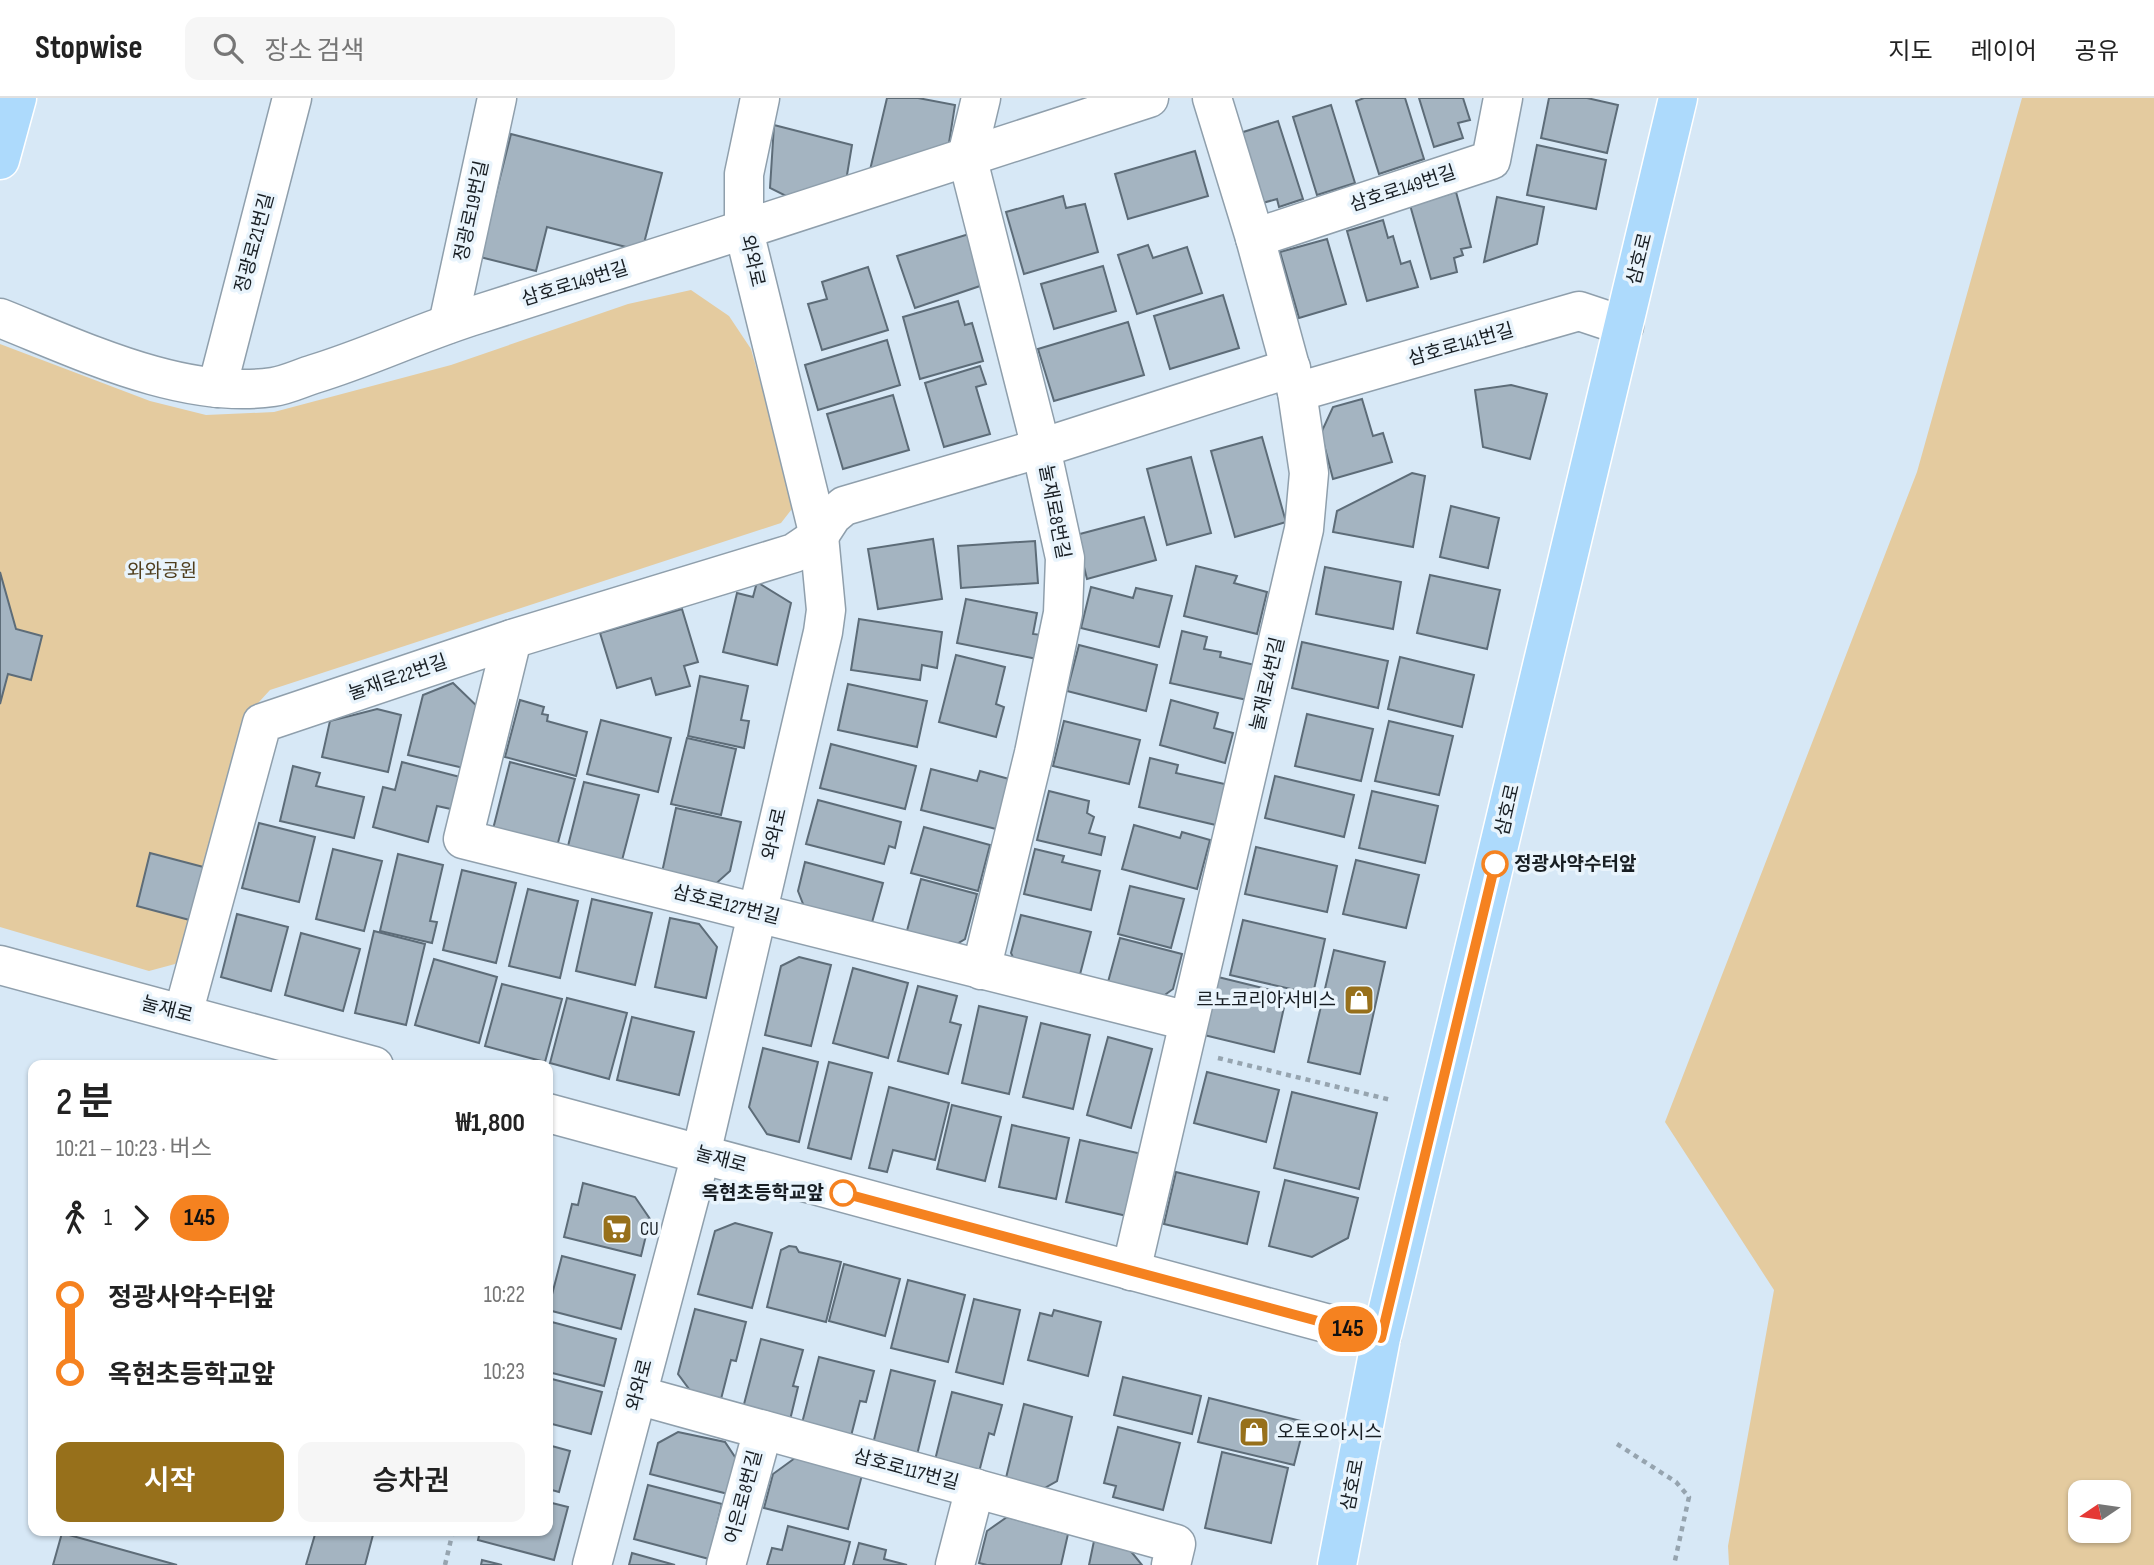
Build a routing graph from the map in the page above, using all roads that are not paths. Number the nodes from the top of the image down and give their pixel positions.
1 (17, 98) edge
2 (292, 98) edge
3 (497, 98) edge
4 (760, 98) edge
5 (981, 98) edge
6 (1149, 98) edge
7 (1212, 98) edge
8 (1503, 98) edge
9 (1678, 98) edge
10 (967, 156) junction
11 (0, 160) edge
12 (744, 231) junction
13 (1255, 238) junction
14 (0, 318) edge
15 (448, 324) junction
16 (1623, 326) junction
17 (1294, 380) junction
18 (216, 388) junction
19 (1041, 448) junction
20 (819, 536) junction
21 (512, 639) junction
22 (757, 913) junction
23 (0, 965) edge
24 (981, 970) junction
25 (183, 1014) junction
26 (1185, 1035) junction
27 (352, 1060) edge
28 (553, 1114) edge
29 (701, 1154) junction
30 (1131, 1270) junction
31 (1381, 1338) junction
32 (637, 1395) junction
33 (762, 1430) junction
34 (975, 1489) junction
35 (1174, 1554) edge
36 (592, 1565) edge
37 (726, 1565) edge
38 (955, 1565) edge
39 (1337, 1565) edge

1 - 11 main road
2 - 18 street, 정광로21번길
3 - 15 street, 정광로19번길
4 - 12 street, 와와로
5 - 10 street, 눌재로8번길
6 - 10 street, 삼호로149번길
7 - 13 street, 눌재로4번길
8 - 13 street, 삼호로149번길
9 - 16 main road, 삼호로
10 - 12 street, 삼호로149번길
10 - 19 street, 눌재로8번길
12 - 15 street, 삼호로149번길
12 - 20 street, 와와로
13 - 17 street, 눌재로4번길
14 - 18 street, 삼호로149번길
15 - 18 street, 삼호로149번길
16 - 17 street, 삼호로141번길
16 - 31 main road, 삼호로
17 - 19 street, 삼호로141번길
17 - 26 street, 눌재로4번길
19 - 20 street, 눌재로22번길
19 - 24 street, 눌재로8번길
20 - 21 street, 눌재로22번길
20 - 22 street, 와와로
21 - 22 street, 삼호로127번길
21 - 25 street, 눌재로22번길
22 - 24 street, 삼호로127번길
22 - 29 street, 와와로
23 - 25 street, 눌재로
24 - 26 street, 삼호로127번길
25 - 27 street, 눌재로
26 - 30 street, 눌재로4번길
28 - 29 street, 눌재로
29 - 30 street, 눌재로
29 - 32 street, 와와로
30 - 31 street, 눌재로
31 - 39 main road, 삼호로
32 - 33 street, 삼호로117번길
32 - 36 street, 와와로
33 - 34 street, 삼호로117번길
33 - 37 street, 어은로8번길
34 - 35 street, 삼호로117번길
34 - 38 street

